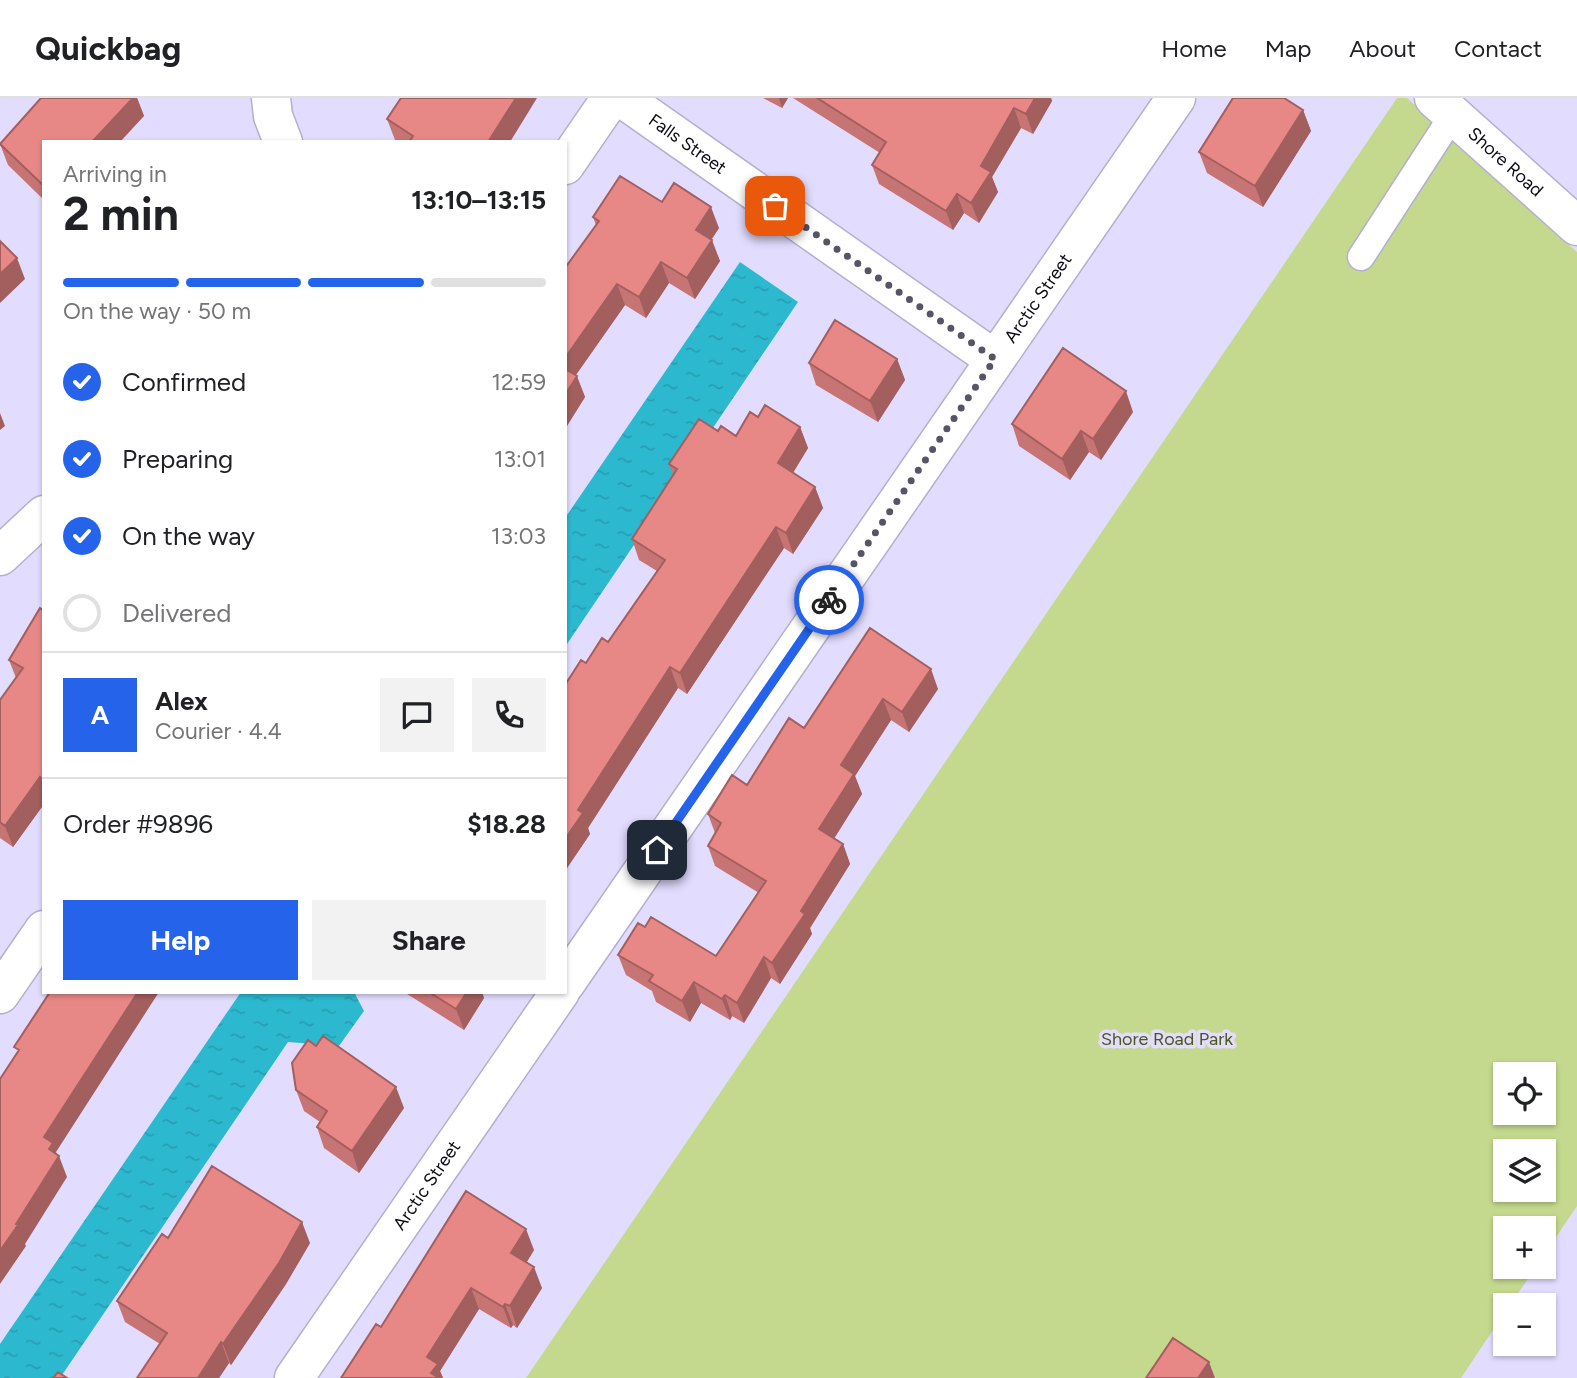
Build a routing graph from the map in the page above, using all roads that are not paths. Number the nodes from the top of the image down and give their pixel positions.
1 (271, 98) edge
2 (611, 98) edge
3 (622, 98) edge
4 (1176, 98) edge
5 (1444, 106) edge
6 (282, 140) edge
7 (567, 162) edge
8 (1577, 226) edge
9 (1361, 257) dead end
10 (995, 359) junction
11 (42, 517) edge
12 (0, 556) edge
13 (42, 932) edge
14 (567, 981) edge
15 (0, 994) edge
16 (558, 994) edge
17 (295, 1378) edge

1 - 6 street
2 - 7 street
3 - 10 street, Falls Street
4 - 10 street, Arctic Street
5 - 8 street, Shore Road
5 - 9 lane
10 - 14 street, Arctic Street
11 - 12 street
13 - 15 street
16 - 17 street, Arctic Street

